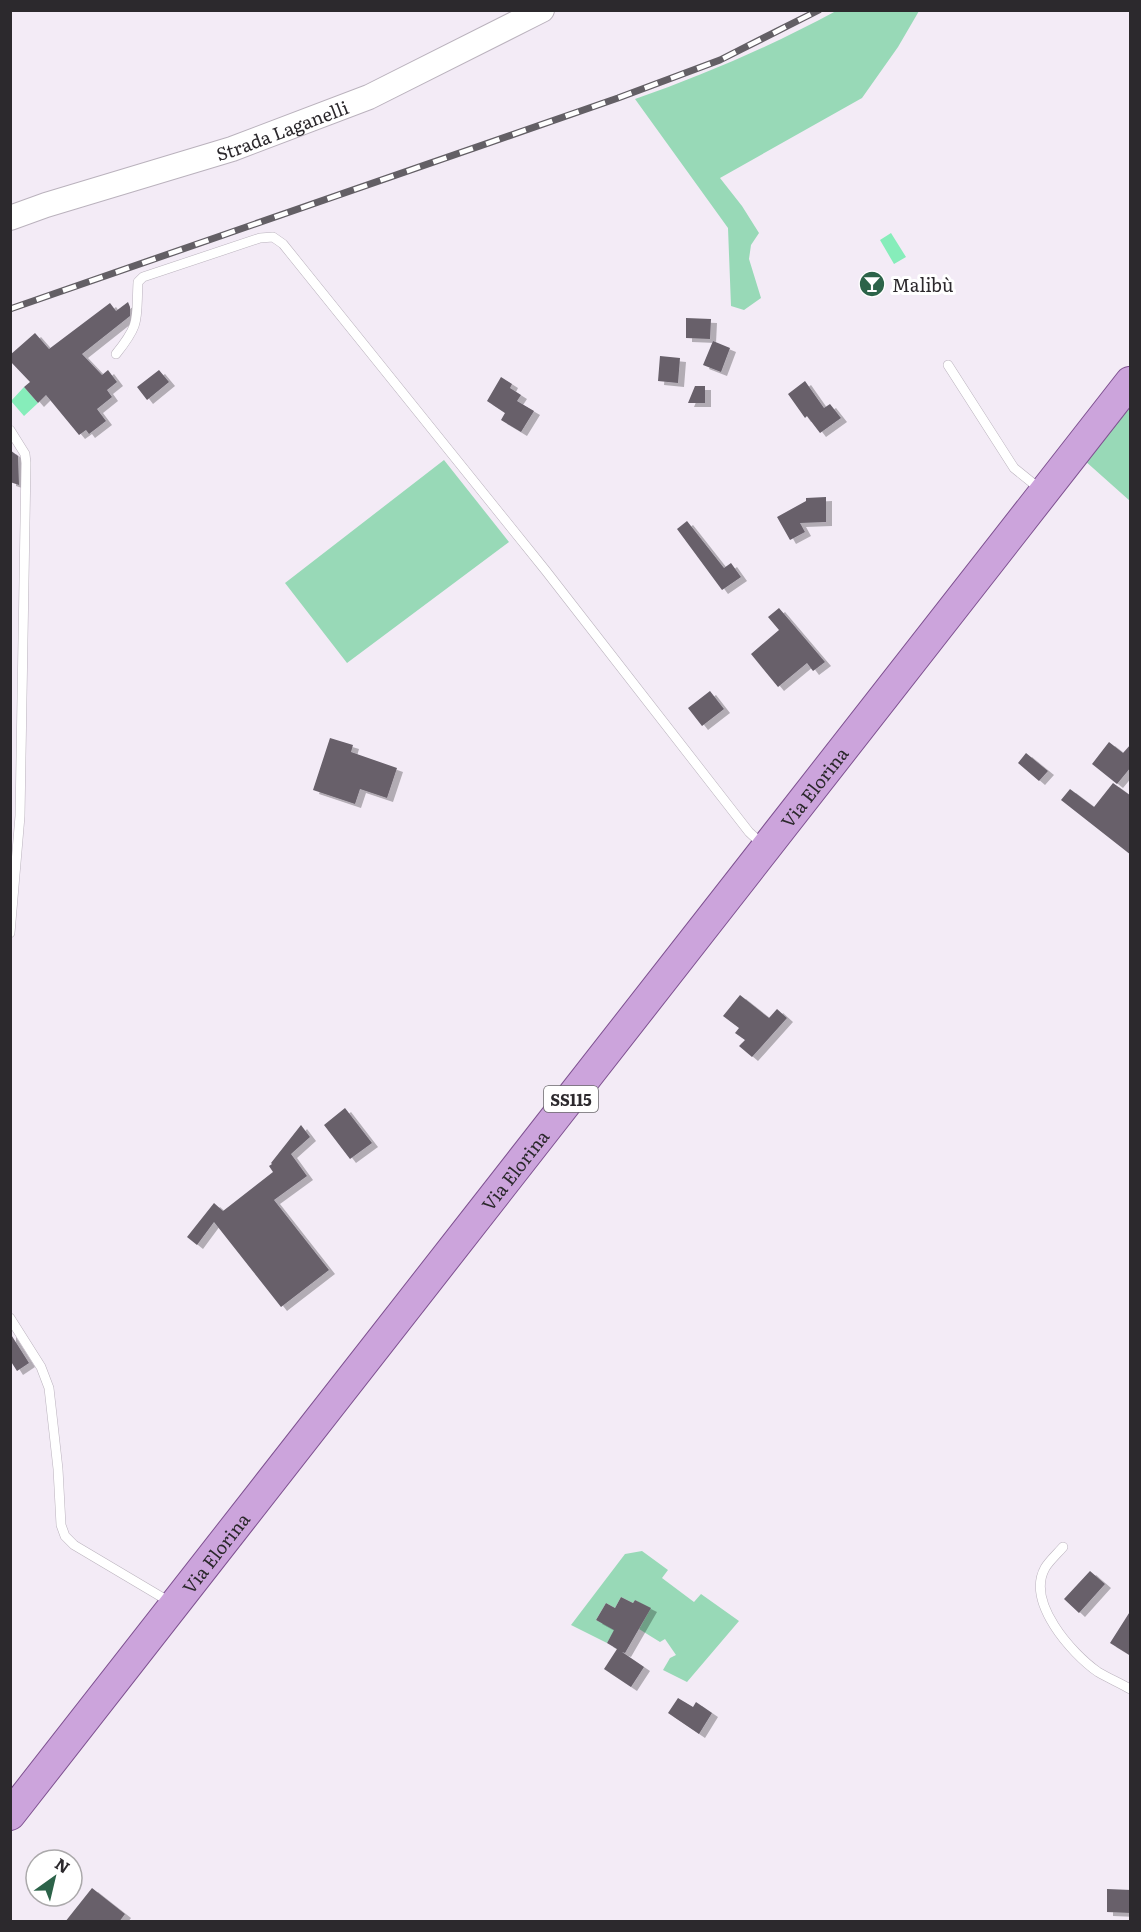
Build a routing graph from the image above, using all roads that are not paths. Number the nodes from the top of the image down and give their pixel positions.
1 (542, 10) edge
2 (10, 218) edge
3 (116, 354) dead end
4 (948, 365) dead end
5 (1131, 382) edge
6 (10, 430) edge
7 (1044, 493) junction
8 (766, 848) junction
9 (10, 933) edge
10 (10, 1318) edge
11 (1063, 1547) dead end
12 (175, 1605) junction
13 (1131, 1689) edge
14 (10, 1815) edge

1 - 2 street, Strada Laganelli
3 - 8 lane
4 - 7 lane
5 - 7 main road, Via Elorina / SS115
6 - 9 lane
7 - 8 main road, Via Elorina / SS115
8 - 12 main road, Via Elorina / SS115
10 - 12 lane
11 - 13 lane
12 - 14 main road, Via Elorina / SS115

